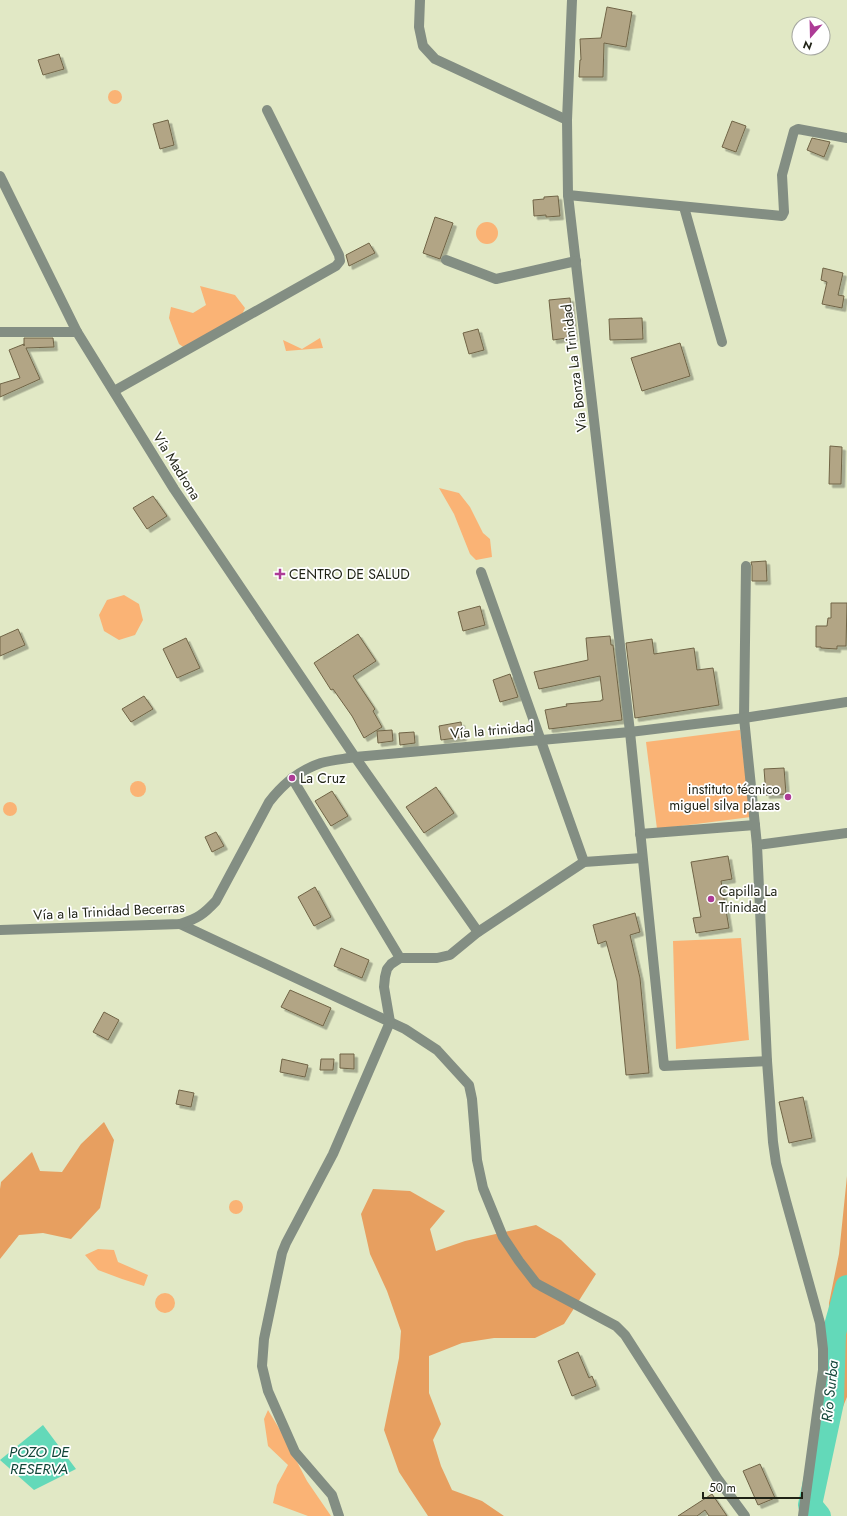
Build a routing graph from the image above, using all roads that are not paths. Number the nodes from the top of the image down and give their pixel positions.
1 (420, 0) edge
2 (572, 0) edge
3 (268, 110) dead end
4 (567, 120) junction
5 (847, 138) edge
6 (0, 176) edge
7 (568, 196) junction
8 (684, 206) junction
9 (446, 260) dead end
10 (576, 261) junction
11 (0, 332) edge
12 (77, 332) junction
13 (722, 342) dead end
14 (114, 391) junction
15 (746, 566) dead end
16 (481, 572) dead end
17 (847, 702) edge
18 (744, 718) junction
19 (630, 732) junction
20 (541, 740) junction
21 (355, 757) junction
22 (292, 778) junction
23 (755, 825) junction
24 (847, 833) edge
25 (640, 834) junction
26 (757, 844) junction
27 (642, 858) junction
28 (584, 862) junction
29 (180, 924) junction
30 (0, 930) edge
31 (478, 932) junction
32 (400, 958) junction
33 (390, 1022) junction
34 (767, 1061) junction
35 (339, 1516) edge
36 (745, 1516) edge
37 (803, 1516) edge

1 - 4 street
2 - 4 street, Vía Bonza La Trinidad
3 - 14 street
4 - 7 street, Vía Bonza La Trinidad
5 - 8 street
6 - 12 street, Vía Madrona
7 - 8 street
7 - 10 street, Vía Bonza La Trinidad
8 - 13 street
9 - 10 street
10 - 19 street, Vía Bonza La Trinidad
11 - 12 street
12 - 14 street, Vía Madrona
14 - 21 street, Vía Madrona
15 - 18 street
16 - 20 street
17 - 18 street, Vía la trinidad
18 - 19 street, Vía la trinidad
18 - 23 street
19 - 20 street, Vía la trinidad
19 - 25 street, Vía Bonza La Trinidad
20 - 21 street, Vía la trinidad
20 - 28 street
21 - 22 street, Vía a la Trinidad Becerras
21 - 31 street, Vía Madrona
22 - 29 street, Vía a la Trinidad Becerras
22 - 32 street
23 - 25 street
23 - 26 street
24 - 26 street
25 - 27 street, Vía Bonza La Trinidad
26 - 34 street
27 - 28 street
27 - 34 street, Vía Bonza La Trinidad
28 - 31 street
29 - 30 street, Vía a la Trinidad Becerras
29 - 33 street
31 - 32 street
32 - 33 street
33 - 35 street
33 - 36 street
34 - 37 street

